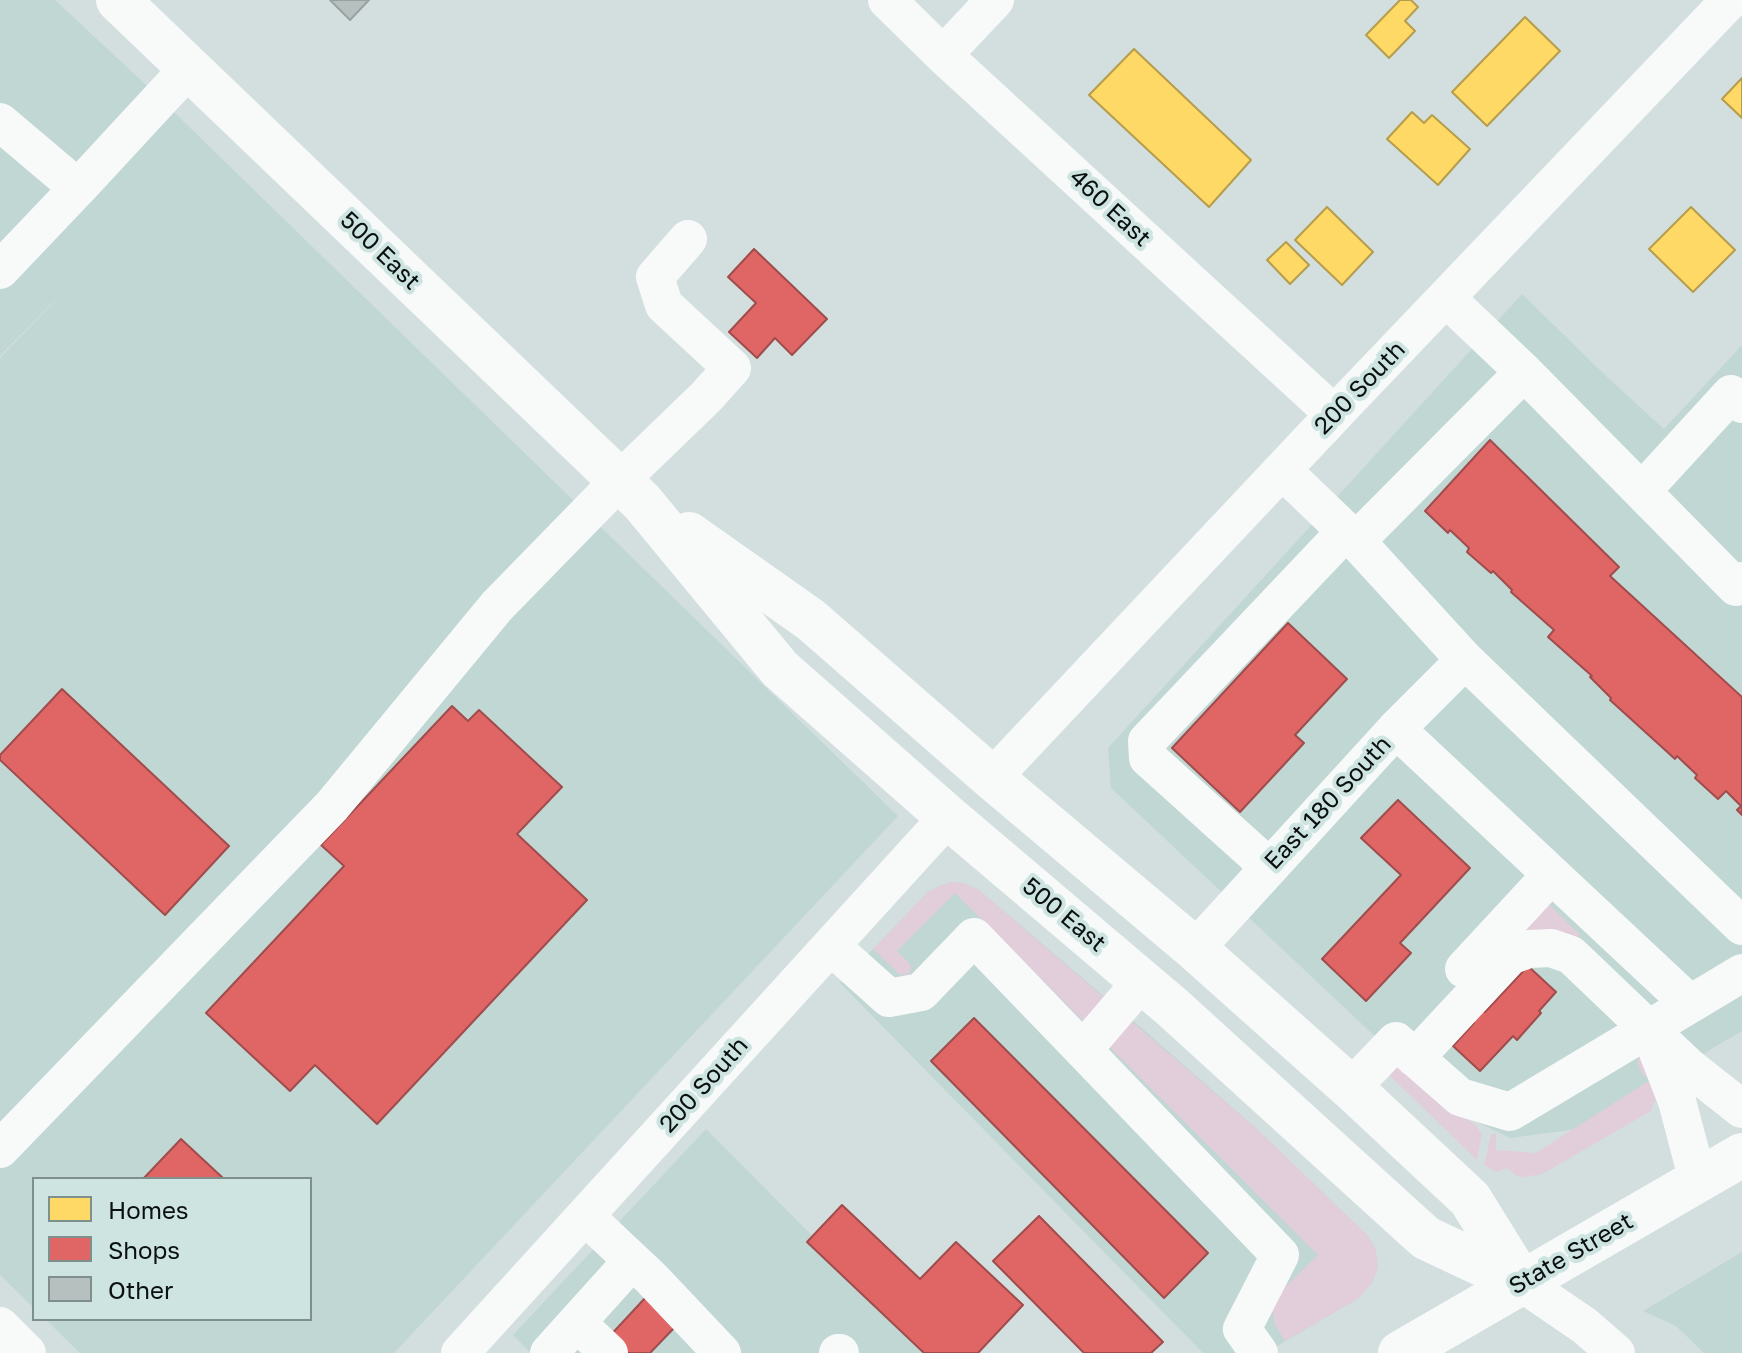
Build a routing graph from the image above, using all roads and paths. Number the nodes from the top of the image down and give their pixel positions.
1 (118, 0) edge
2 (887, 0) edge
3 (995, 0) edge
4 (1730, 0) edge
5 (943, 55) junction
6 (189, 68) junction
7 (0, 122) edge
8 (78, 188) junction
9 (688, 239) dead end
10 (0, 270) edge
11 (1446, 298) junction
12 (1524, 372) junction
13 (1742, 404) edge
14 (1334, 414) junction
15 (1282, 470) junction
16 (631, 491) junction
17 (1642, 491) junction
18 (1351, 536) junction
19 (1742, 581) edge
20 (1465, 660) junction
21 (1396, 729) junction
22 (992, 778) junction
23 (948, 817) junction
24 (1269, 867) junction
25 (1551, 875) junction
26 (1742, 926) edge
27 (831, 946) junction
28 (1195, 949) junction
29 (1742, 973) edge
30 (1142, 981) junction
31 (1690, 1004) junction
32 (1646, 1031) junction
33 (1406, 1049) junction
34 (1083, 1050) junction
35 (1351, 1088) junction
36 (1742, 1109) edge
37 (0, 1149) edge
38 (1742, 1155) edge
39 (1698, 1181) junction
40 (585, 1216) junction
41 (632, 1261) junction
42 (1522, 1283) junction
43 (577, 1323) junction
44 (0, 1326) edge
45 (475, 1348) edge
46 (27, 1353) edge
47 (549, 1353) edge
48 (609, 1353) edge
49 (722, 1353) edge
50 (1259, 1353) edge
51 (1400, 1353) edge
52 (1616, 1353) edge

1 - 6 main road, 500 East
2 - 5 street, 460 East
3 - 5 street
4 - 11 street, 200 South
5 - 14 street, 460 East
6 - 8 street
6 - 16 main road, 500 East
7 - 8 street
8 - 10 street
9 - 16 street
11 - 12 street
11 - 14 street, 200 South
12 - 17 street
12 - 18 street
13 - 17 street
14 - 15 street, 200 South
15 - 18 street
15 - 22 street, 200 South
16 - 22 main road, 500 East
16 - 23 main road, 500 East
16 - 37 street
17 - 19 street
18 - 20 street
18 - 24 street
20 - 21 street, East 180 South
20 - 26 street
21 - 24 street, East 180 South
21 - 25 street
22 - 28 main road, 500 East
23 - 27 street, 200 South
23 - 30 main road, 500 East
24 - 28 street, East 180 South
25 - 31 street
25 - 33 street
27 - 34 street
27 - 40 street, 200 South
28 - 35 main road, 500 East
29 - 31 street
30 - 34 street
30 - 42 main road, 500 East
31 - 32 street
32 - 33 street
32 - 33 street
32 - 36 street
32 - 39 street
33 - 35 street
34 - 50 street
35 - 42 main road, 500 East
38 - 39 main road, State Street
39 - 42 main road, State Street
40 - 41 street
40 - 45 street, 200 South
41 - 43 street
41 - 49 street
42 - 51 main road, State Street
42 - 52 street, 500 East
43 - 47 street
43 - 48 street
44 - 46 street

